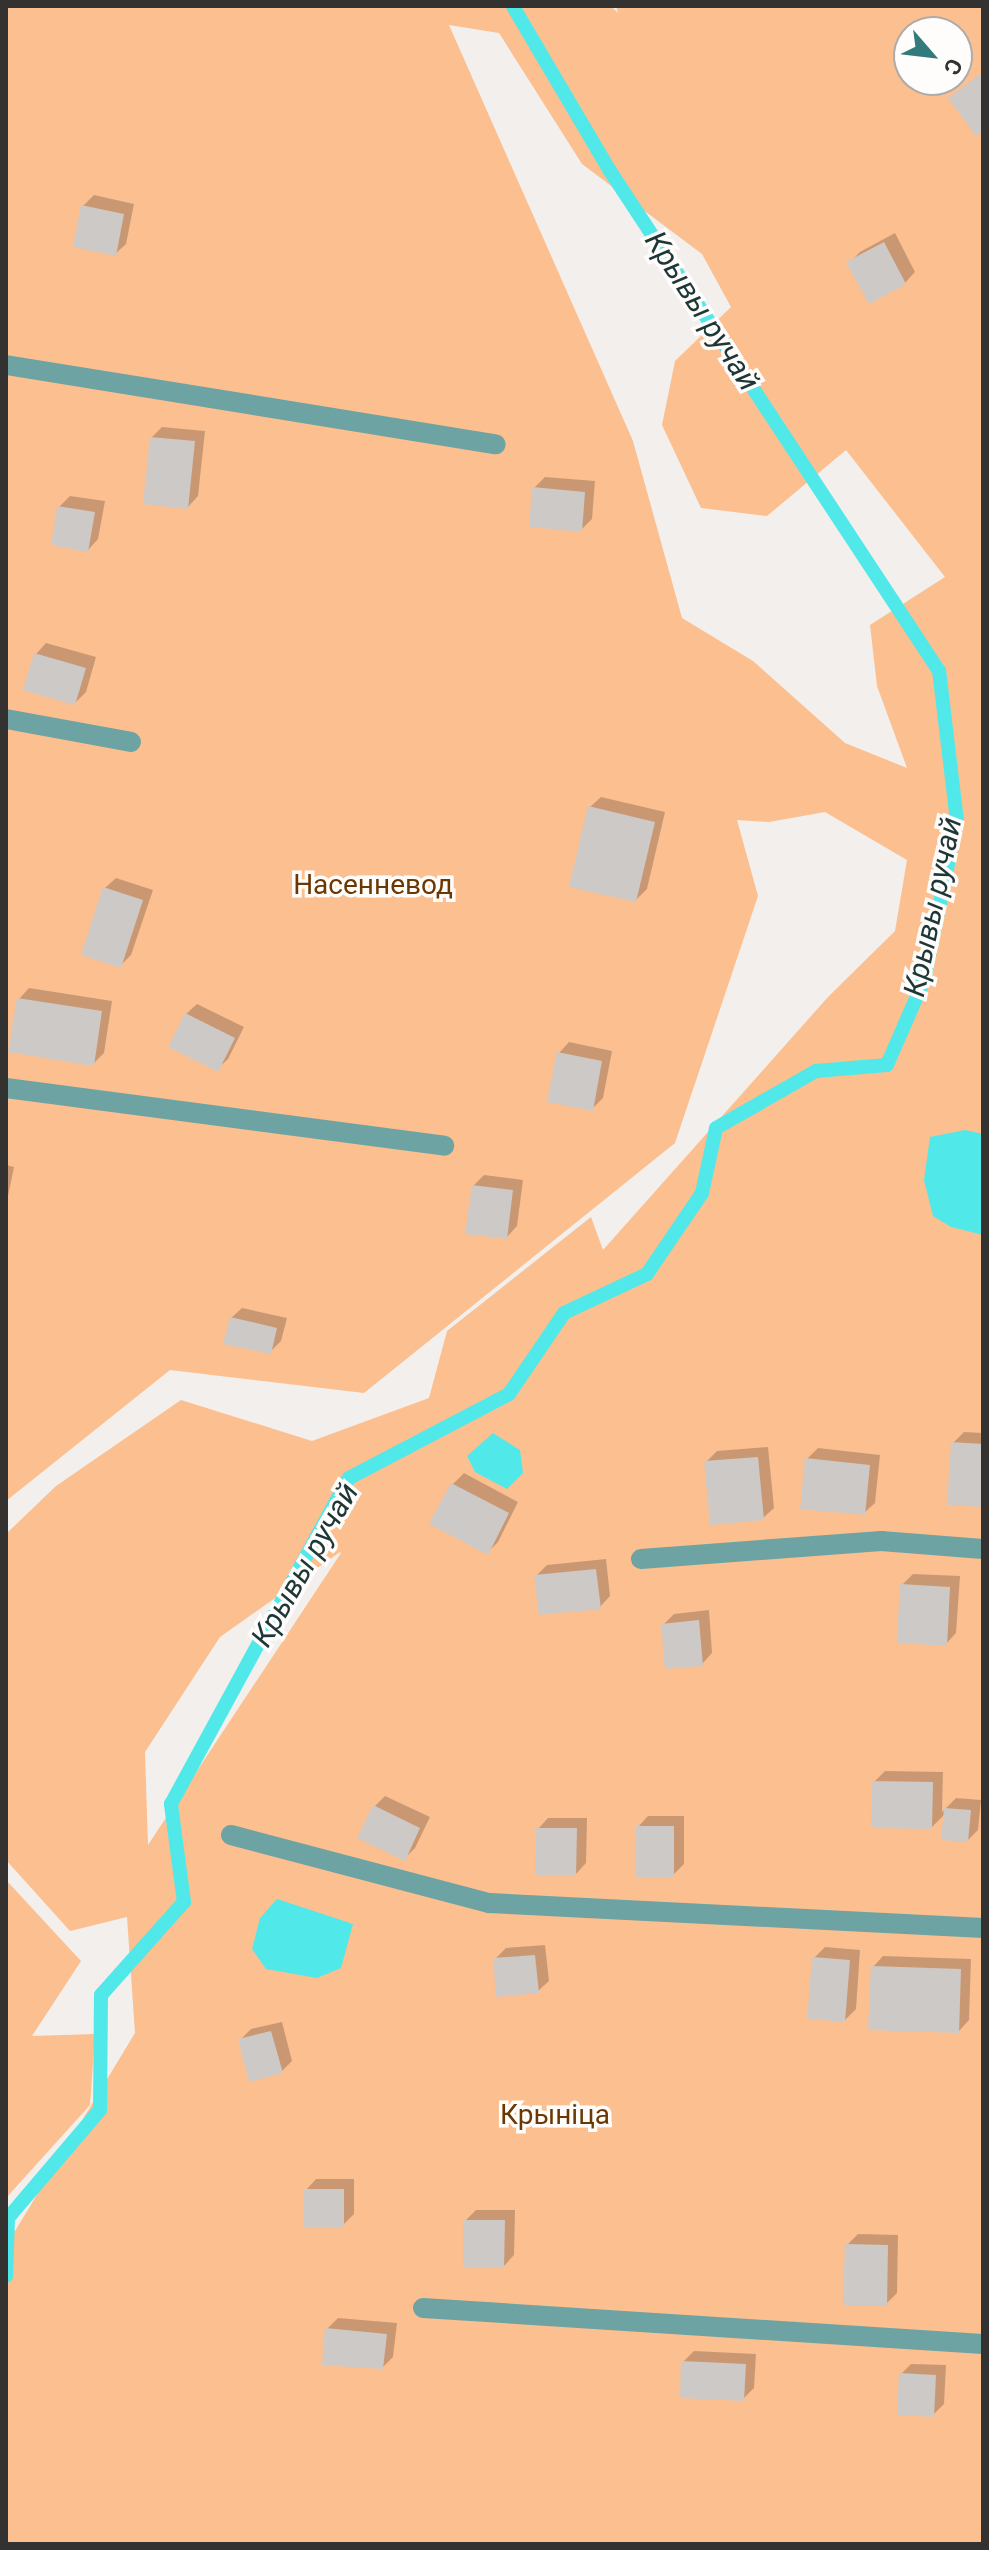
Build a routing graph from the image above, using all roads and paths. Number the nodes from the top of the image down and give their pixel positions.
1 (6, 365) edge
2 (496, 444) dead end
3 (6, 719) edge
4 (131, 742) dead end
5 (6, 1088) edge
6 (444, 1146) dead end
7 (983, 1549) edge
8 (641, 1559) dead end
9 (231, 1835) dead end
10 (983, 1928) edge
11 (423, 2308) dead end
12 (983, 2344) edge

1 - 2 lane
3 - 4 lane
5 - 6 lane
7 - 8 lane
9 - 10 lane
11 - 12 lane

